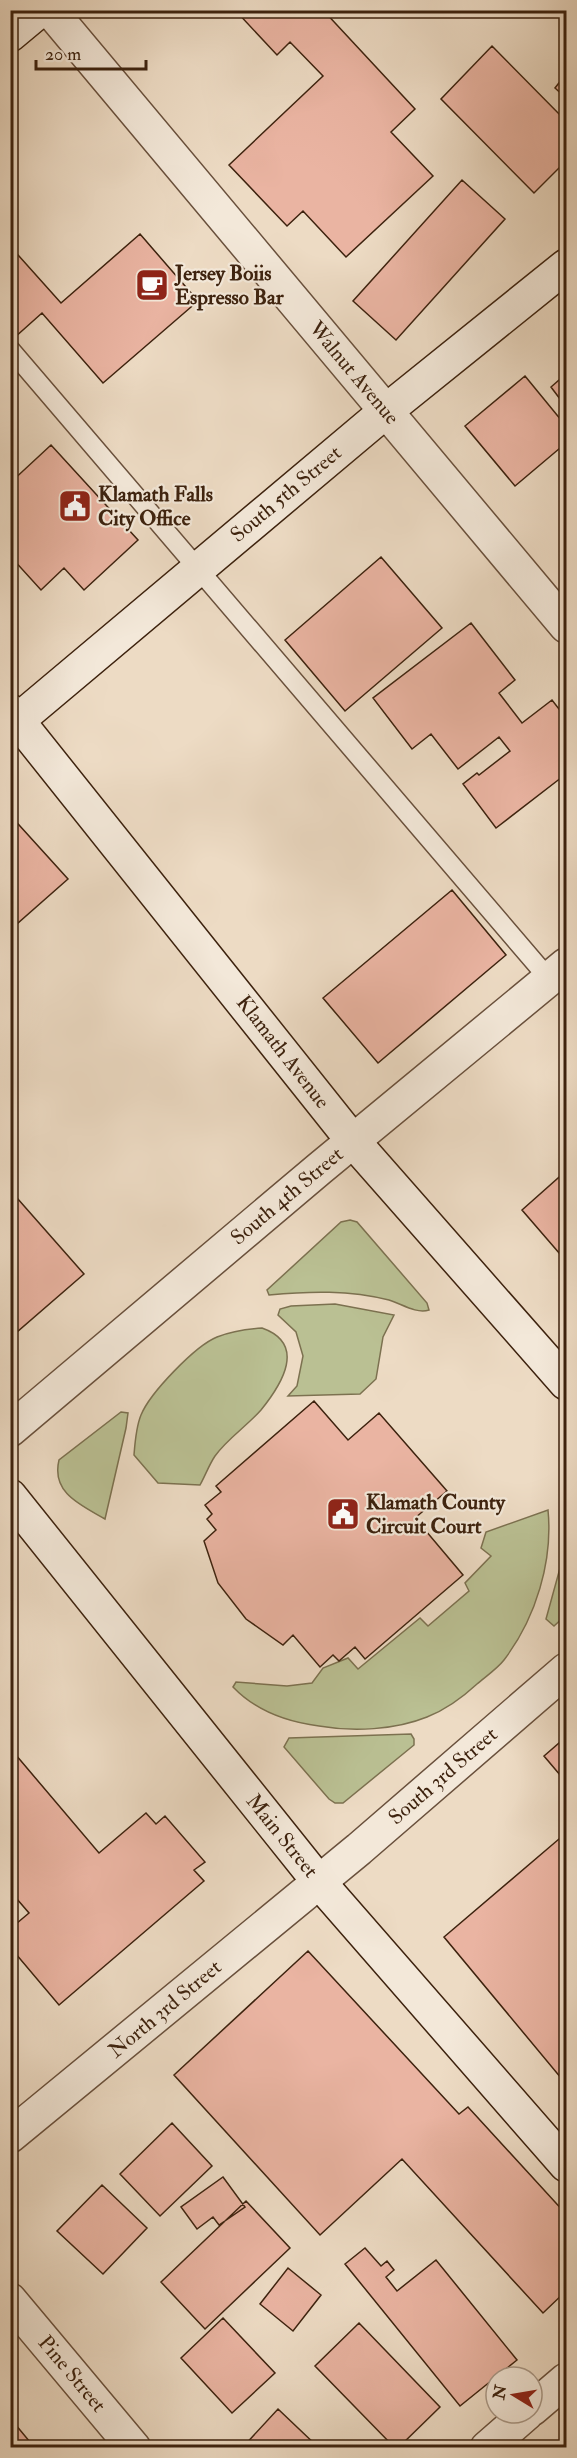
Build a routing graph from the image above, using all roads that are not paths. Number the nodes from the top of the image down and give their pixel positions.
1 (40, 10) edge
2 (50, 10) edge
3 (10, 35) edge
4 (567, 266) edge
5 (10, 348) edge
6 (386, 411) junction
7 (198, 569) junction
8 (567, 626) edge
9 (13, 720) edge
10 (558, 972) edge
11 (353, 1141) junction
12 (567, 1383) edge
13 (10, 1430) edge
14 (10, 1496) edge
15 (567, 1670) edge
16 (319, 1882) junction
17 (10, 2136) edge
18 (567, 2165) edge
19 (10, 2300) edge
20 (567, 2380) edge
21 (544, 2399) edge
22 (513, 2425) edge
23 (134, 2448) edge
24 (487, 2448) edge

1 - 3 street
2 - 6 street, Walnut Avenue
4 - 6 street, South 5th Street
5 - 7 lane
6 - 7 street, South 5th Street
6 - 8 street, Walnut Avenue
7 - 9 street, South 5th Street
7 - 10 lane
9 - 11 street, Klamath Avenue
10 - 11 street, South 4th Street
11 - 12 street, Klamath Avenue
11 - 13 street, South 4th Street
14 - 16 street, Main Street
15 - 16 street, South 3rd Street
16 - 17 street, North 3rd Street
16 - 18 street, Main Street
19 - 23 street, Pine Street
20 - 21 street
22 - 24 street

